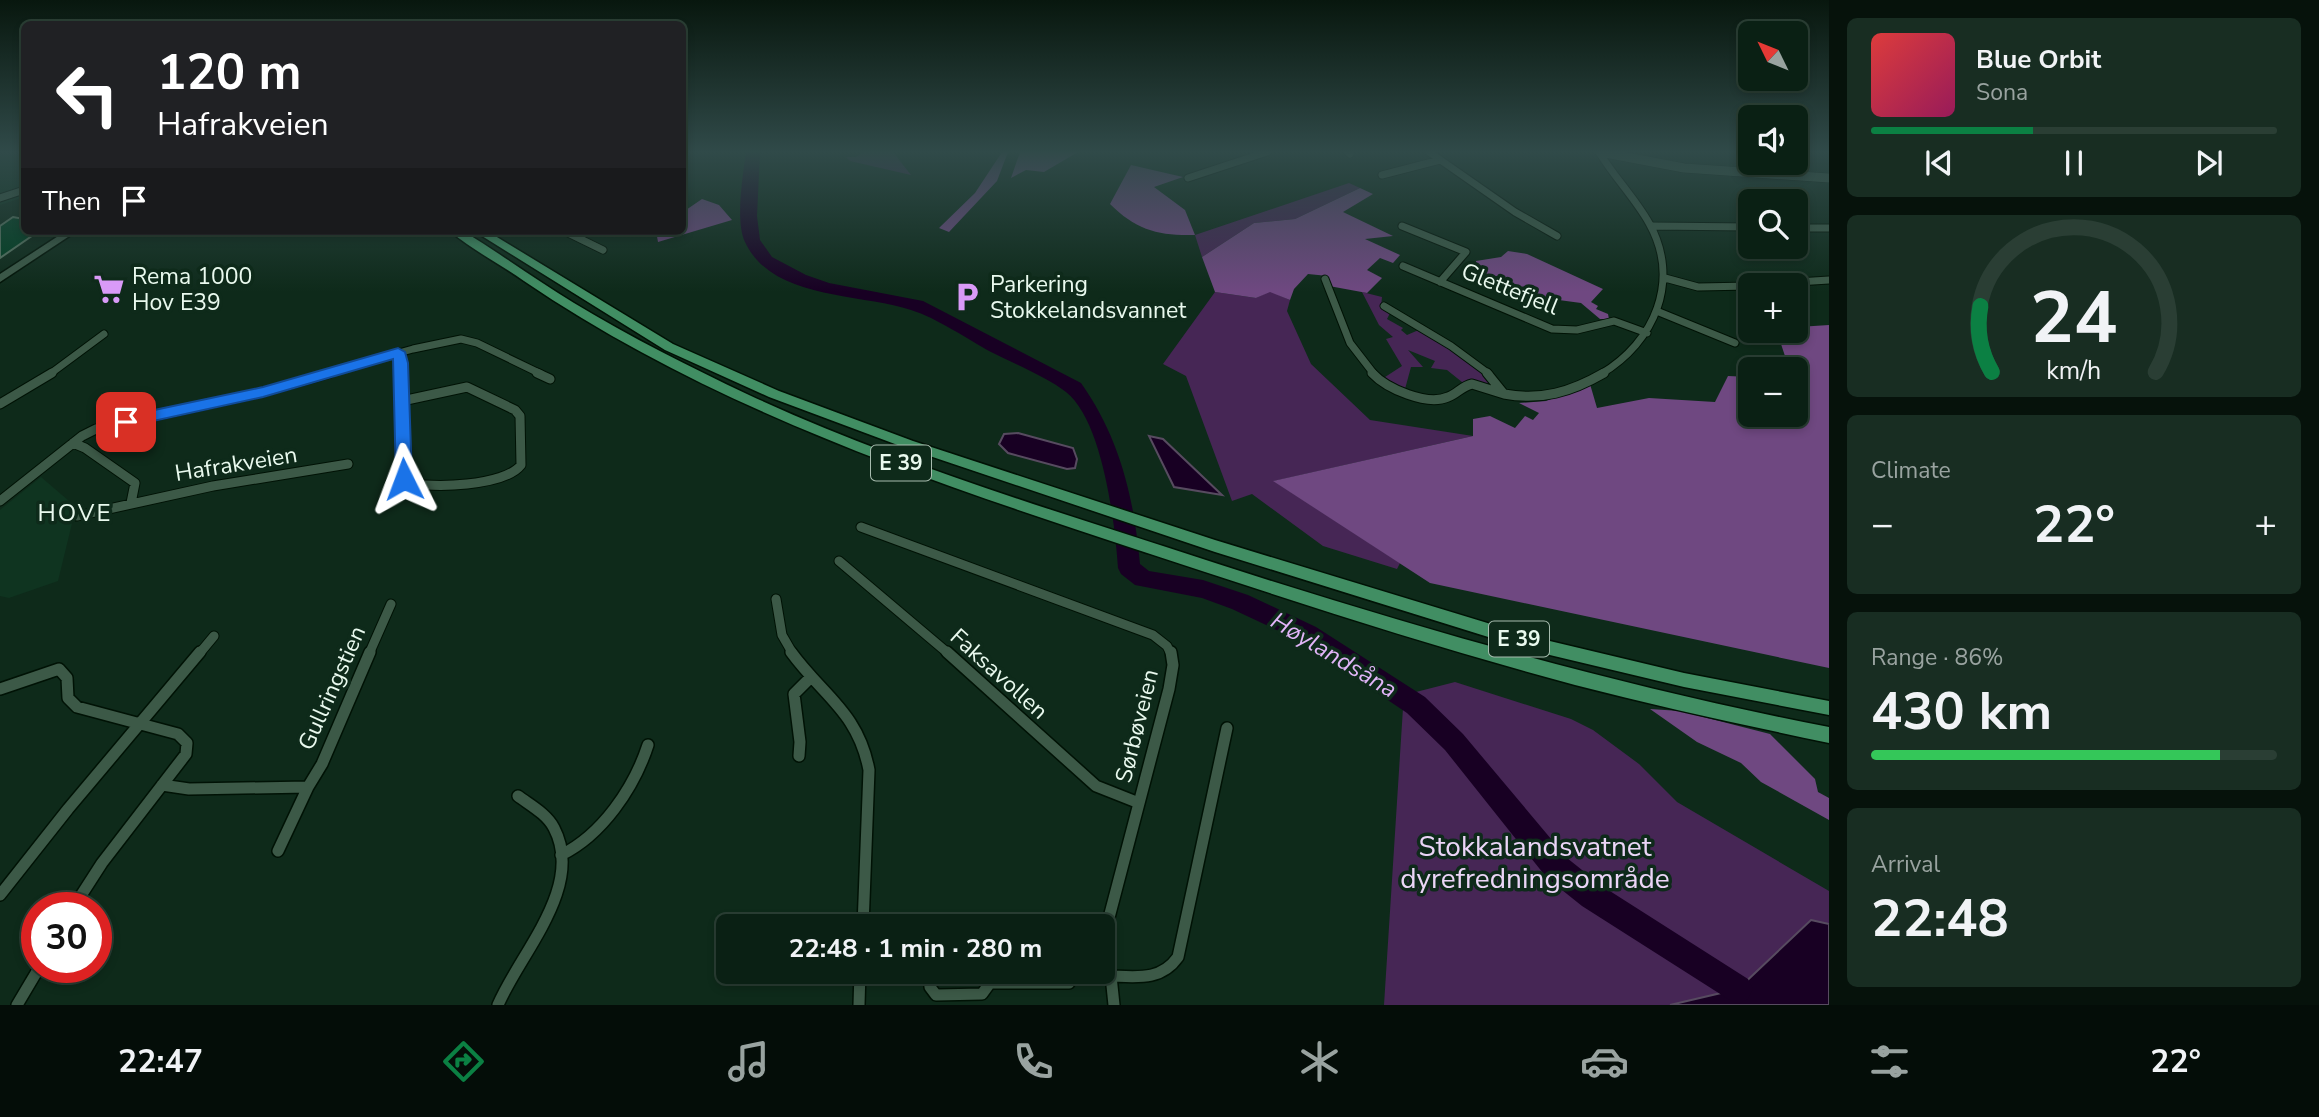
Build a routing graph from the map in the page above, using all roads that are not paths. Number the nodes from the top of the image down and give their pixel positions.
1 (1496, 199) edge
2 (1634, 199) edge
3 (1402, 226) dead end
4 (1653, 226) junction
5 (1738, 227) edge
6 (1808, 228) edge
7 (1829, 229) edge
8 (58, 235) edge
9 (65, 235) edge
10 (461, 235) edge
11 (486, 235) edge
12 (572, 235) edge
13 (1557, 236) dead end
14 (50, 243) junction
15 (603, 250) dead end
16 (1403, 266) dead end
17 (1665, 278) junction
18 (0, 279) edge
19 (1325, 279) dead end
20 (1829, 280) edge
21 (1808, 281) edge
22 (1440, 282) junction
23 (1738, 286) edge
24 (1384, 306) dead end
25 (1659, 312) junction
26 (1647, 333) junction
27 (104, 334) dead end
28 (1735, 343) dead end
29 (398, 352) junction
30 (550, 379) dead end
31 (1504, 394) junction
32 (400, 401) junction
33 (0, 404) edge
34 (73, 443) junction
35 (348, 464) dead end
36 (0, 501) edge
37 (131, 503) junction
38 (76, 516) dead end
39 (861, 527) dead end
40 (839, 561) dead end
41 (776, 599) dead end
42 (391, 604) dead end
43 (215, 636) dead end
44 (811, 677) junction
45 (0, 689) edge
46 (1829, 708) edge
47 (139, 724) junction
48 (1227, 728) dead end
49 (1829, 735) edge
50 (648, 745) dead end
51 (799, 756) dead end
52 (162, 785) junction
53 (309, 787) junction
54 (518, 796) dead end
55 (1139, 803) junction
56 (278, 851) dead end
57 (561, 855) junction
58 (84, 892) edge
59 (0, 895) edge
60 (864, 914) edge
61 (1110, 914) edge
62 (1115, 976) edge
63 (30, 983) edge
64 (860, 984) edge
65 (930, 984) edge
66 (990, 984) edge
67 (1112, 984) edge
68 (17, 1005) edge
69 (498, 1005) edge
70 (859, 1005) edge
71 (1114, 1005) edge

1 - 13 street
2 - 4 street
3 - 22 street, Glettefjell
4 - 5 street
4 - 17 street
6 - 7 street
8 - 14 main road
9 - 14 main road
10 - 49 highway, E 39
11 - 46 highway, E 39
12 - 15 street
14 - 18 main road
16 - 22 street, Glettefjell
17 - 23 street
17 - 25 street
19 - 31 street
20 - 21 street
22 - 26 street, Glettefjell
24 - 31 street
25 - 26 street
25 - 28 street
26 - 31 street
27 - 33 street
29 - 30 street
29 - 32 street
29 - 34 street
32 - 32 street
34 - 36 street
34 - 37 street
35 - 37 street, Hafrakveien
37 - 38 street, Hafrakveien
39 - 55 street, Sørbøveien
40 - 55 street, Faksavollen
41 - 44 street
42 - 53 street, Gullringstien
43 - 47 street
44 - 51 street
44 - 60 street
45 - 47 street
47 - 52 street
47 - 59 street
48 - 62 street
50 - 57 street
52 - 53 street
52 - 58 street
53 - 56 street, Gullringstien
54 - 57 street
55 - 61 street, Sørbøveien
57 - 69 street
63 - 68 street
64 - 70 street
65 - 66 street
67 - 71 street, Sørbøveien

